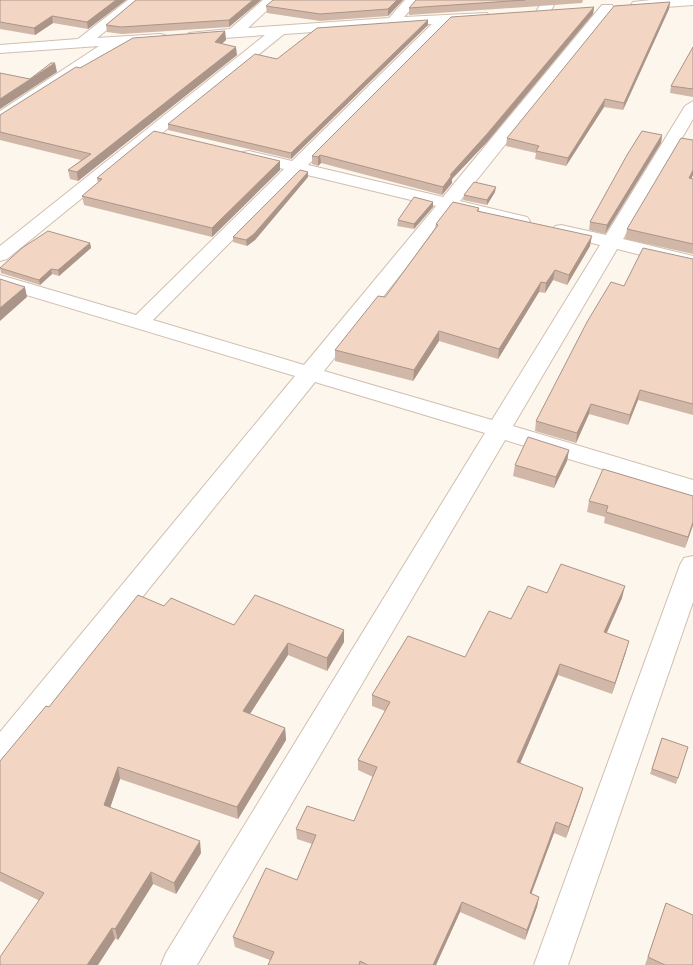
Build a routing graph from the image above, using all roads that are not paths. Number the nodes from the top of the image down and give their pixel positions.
1 (136, 0) edge
2 (271, 0) edge
3 (412, 0) edge
4 (550, 0) edge
5 (689, 1) edge
6 (561, 11) edge
7 (494, 16) edge
8 (445, 19) junction
9 (393, 22) junction
10 (280, 30) junction
11 (234, 33) junction
12 (117, 41) junction
13 (82, 43) junction
14 (0, 49) edge
15 (693, 106) edge
16 (0, 118) edge
17 (153, 133) junction
18 (172, 138) edge
19 (229, 151) edge
20 (296, 167) junction
21 (449, 204) junction
22 (611, 242) junction
23 (0, 255) edge
24 (693, 262) edge
25 (0, 281) edge
26 (139, 323) junction
27 (310, 374) junction
28 (498, 430) junction
29 (693, 488) edge
30 (693, 565) edge
31 (0, 753) edge
32 (178, 965) edge
33 (551, 965) edge

1 - 13 street
2 - 11 street
3 - 9 street
4 - 6 street
5 - 21 street
7 - 8 street
8 - 9 street
8 - 20 street
9 - 10 street
10 - 11 street
10 - 17 street
11 - 12 street
12 - 13 street
12 - 16 street
13 - 14 street
15 - 22 street
17 - 18 street
17 - 23 street
19 - 20 street
20 - 21 street
20 - 26 street
21 - 22 street
21 - 27 street
22 - 24 street
22 - 28 street
25 - 26 street
26 - 27 street
27 - 28 street
27 - 31 street
28 - 29 street
28 - 32 street
30 - 33 street

